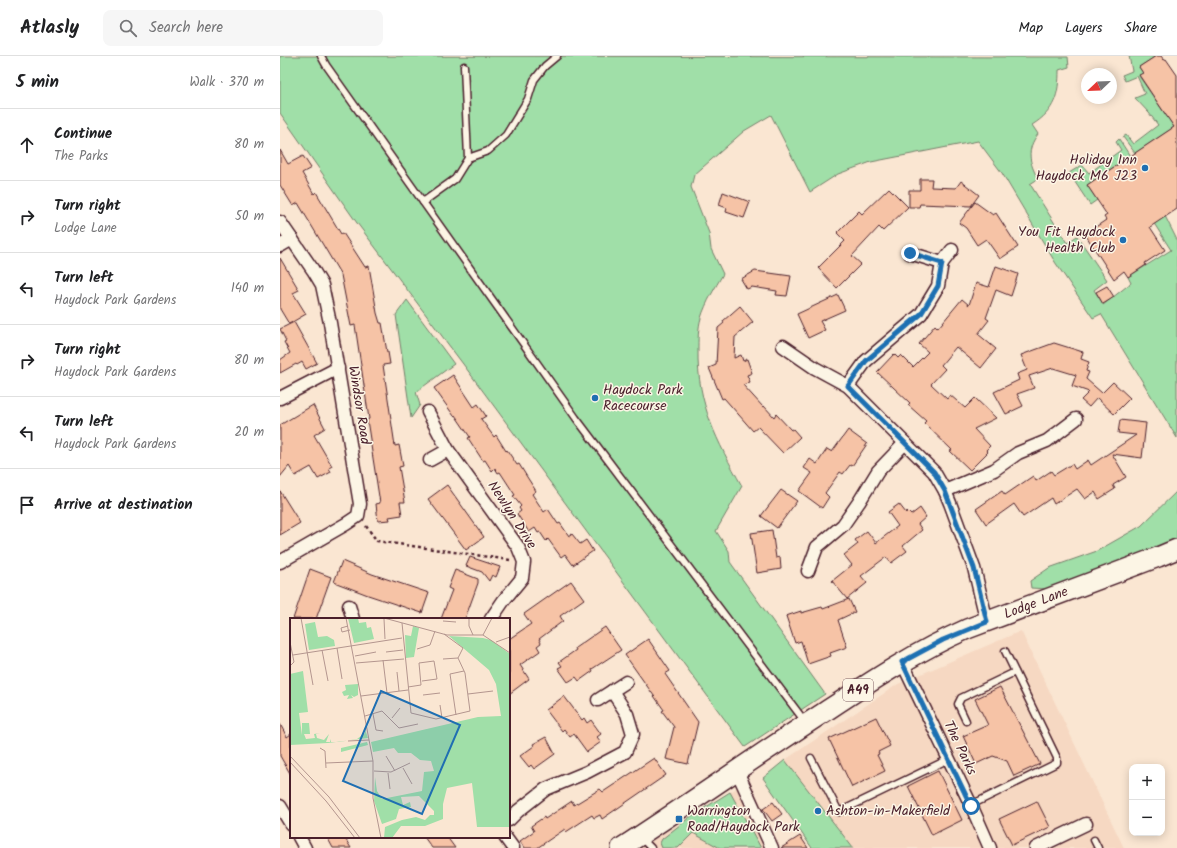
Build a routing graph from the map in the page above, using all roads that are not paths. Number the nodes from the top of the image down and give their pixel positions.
1 (321, 56) edge
2 (557, 56) edge
3 (464, 66) dead end
4 (468, 158) junction
5 (423, 202) junction
6 (280, 222) edge
7 (292, 239) junction
8 (280, 246) edge
9 (952, 250) dead end
10 (910, 253) dead end
11 (942, 263) junction
12 (783, 346) dead end
13 (338, 368) junction
14 (848, 386) junction
15 (280, 398) edge
16 (428, 412) dead end
17 (1076, 419) dead end
18 (905, 443) junction
19 (448, 450) junction
20 (430, 460) dead end
21 (945, 491) junction
22 (1177, 549) edge
23 (280, 562) edge
24 (808, 571) dead end
25 (349, 606) dead end
26 (353, 618) edge
27 (492, 618) edge
28 (987, 622) junction
29 (1005, 651) dead end
30 (902, 662) junction
31 (1015, 672) junction
32 (626, 682) dead end
33 (612, 691) junction
34 (598, 700) dead end
35 (966, 721) dead end
36 (807, 724) junction
37 (811, 758) dead end
38 (949, 759) junction
39 (737, 770) junction
40 (280, 806) edge
41 (971, 806) junction
42 (510, 819) edge
43 (290, 822) edge
44 (1086, 824) dead end
45 (300, 838) edge
46 (506, 838) edge
47 (1094, 840) dead end
48 (646, 842) edge
49 (305, 848) edge
50 (513, 848) edge
51 (621, 848) edge
52 (772, 848) edge
53 (990, 848) edge
54 (1036, 848) edge
55 (1098, 848) edge

1 - 5 lane
2 - 4 lane
3 - 4 lane
4 - 5 lane
5 - 36 lane
6 - 7 street, Windsor Road
7 - 8 street
7 - 13 street, Windsor Road
9 - 11 street
10 - 11 street
11 - 14 street
12 - 14 street
13 - 15 street
13 - 23 street, Windsor Road
14 - 18 street
16 - 19 street, Newlyn Drive
17 - 21 street
18 - 21 street
18 - 24 street
19 - 20 street
19 - 27 street, Newlyn Drive
21 - 28 street
22 - 28 main road, Lodge Lane / A49
25 - 26 street
28 - 30 main road, Lodge Lane / A49
29 - 31 lane
30 - 36 main road, Lodge Lane / A49
30 - 38 street, The Parks
31 - 35 lane
31 - 41 lane
32 - 33 street
33 - 34 street
33 - 42 street
36 - 39 main road, Lodge Lane / A49
37 - 38 lane
38 - 41 street, The Parks
39 - 48 main road, A49
39 - 52 street
40 - 43 street
41 - 53 street, The Parks
44 - 54 street
45 - 49 street
46 - 50 street
47 - 55 lane
48 - 51 main road, A49

